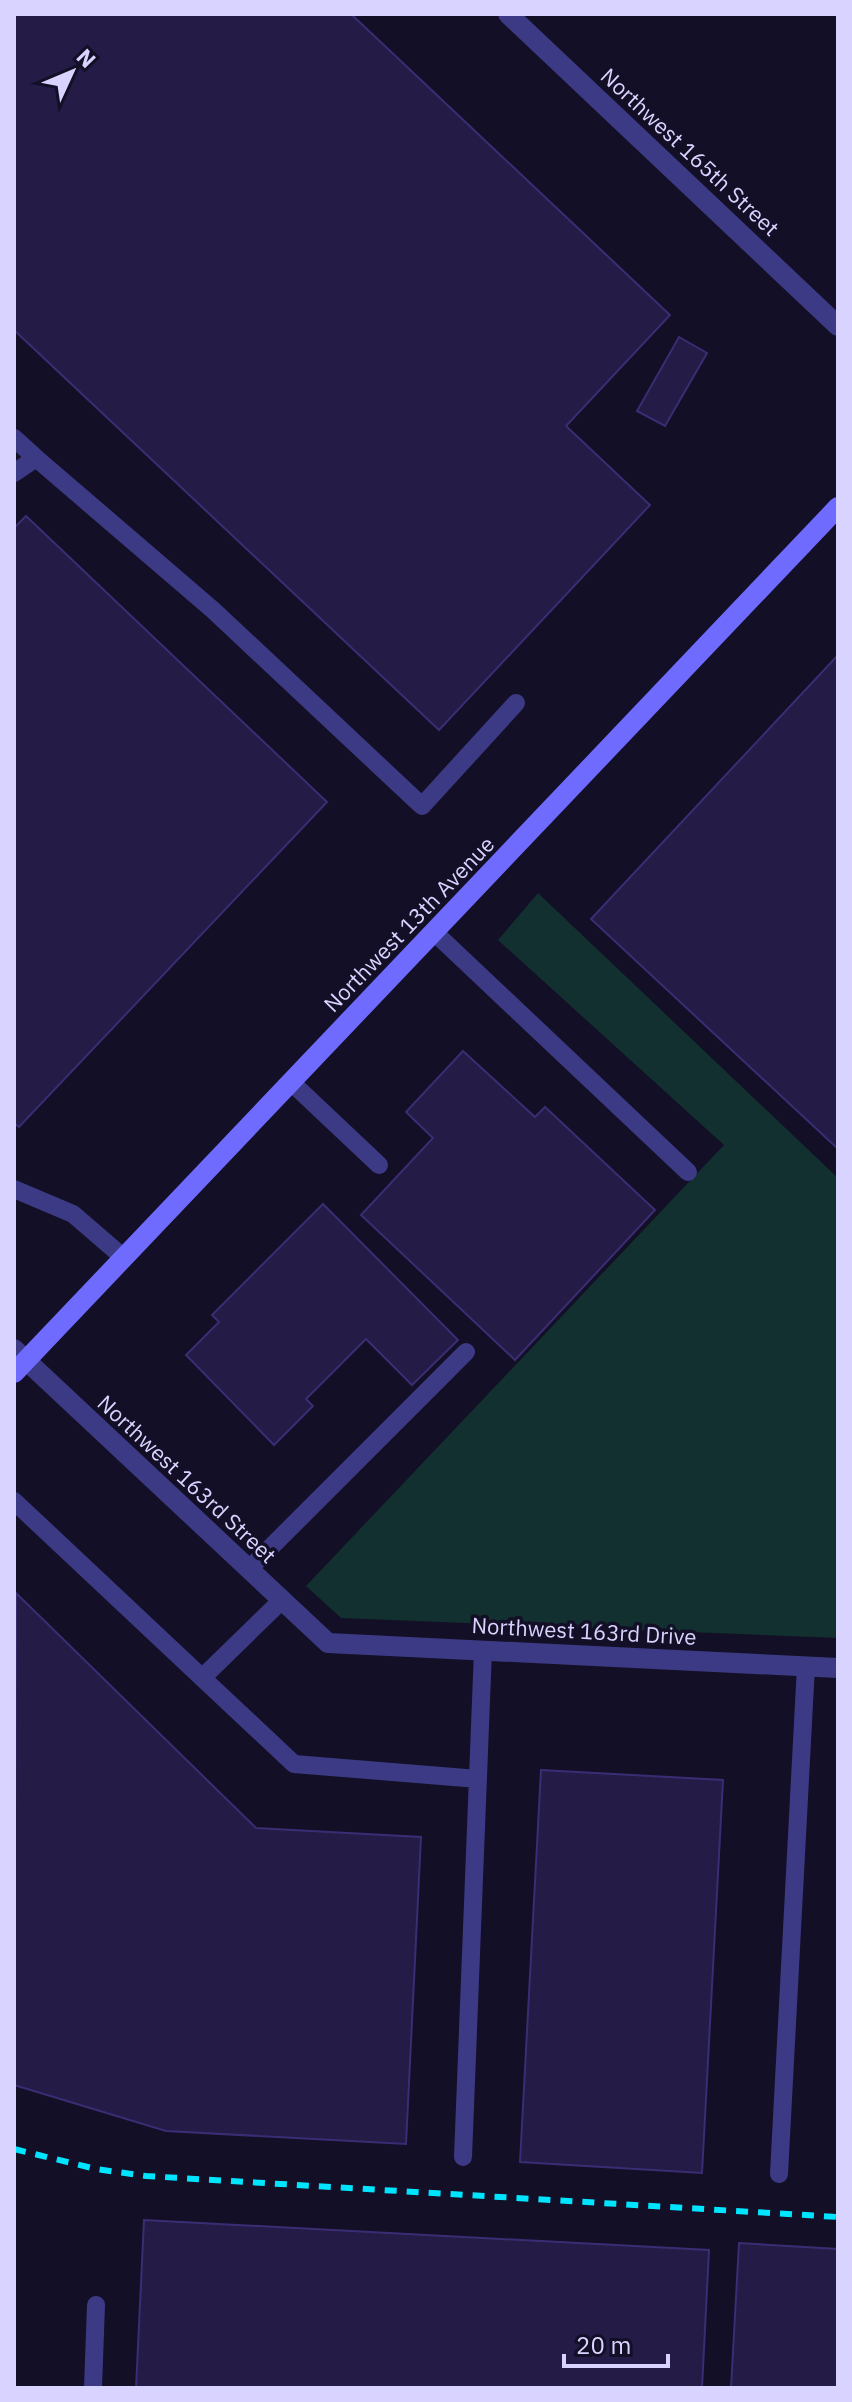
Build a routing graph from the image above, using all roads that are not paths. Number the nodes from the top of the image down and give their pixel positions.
1 (508, 14) edge
2 (838, 326) edge
3 (14, 438) edge
4 (36, 458) junction
5 (14, 473) edge
6 (838, 507) edge
7 (516, 703) dead end
8 (434, 932) junction
9 (291, 1082) junction
10 (379, 1165) dead end
11 (688, 1172) dead end
12 (14, 1189) edge
13 (124, 1258) junction
14 (466, 1352) dead end
15 (18, 1361) edge
16 (14, 1501) edge
17 (249, 1569) junction
18 (282, 1600) junction
19 (328, 1643) joint
20 (483, 1650) junction
21 (806, 1666) junction
22 (838, 1668) edge
23 (202, 1678) junction
24 (478, 1779) junction
25 (463, 2157) dead end
26 (779, 2174) dead end
27 (96, 2305) dead end
28 (93, 2388) edge

1 - 2 street, Northwest 165th Street
3 - 4 lane
4 - 5 lane
4 - 7 lane
6 - 8 street, Northwest 13th Avenue
8 - 9 street, Northwest 13th Avenue
8 - 11 lane
9 - 10 lane
9 - 13 street, Northwest 13th Avenue
12 - 13 lane
13 - 15 street, Northwest 13th Avenue
14 - 17 lane
15 - 17 street, Northwest 163rd Street
16 - 23 lane
17 - 18 street, Northwest 163rd Street
18 - 19 street, Northwest 163rd Street
18 - 23 lane
19 - 20 street, Northwest 163rd Drive
20 - 21 street, Northwest 163rd Drive
20 - 24 lane
21 - 22 street, Northwest 163rd Drive
21 - 26 lane
23 - 24 lane
24 - 25 lane
27 - 28 lane

